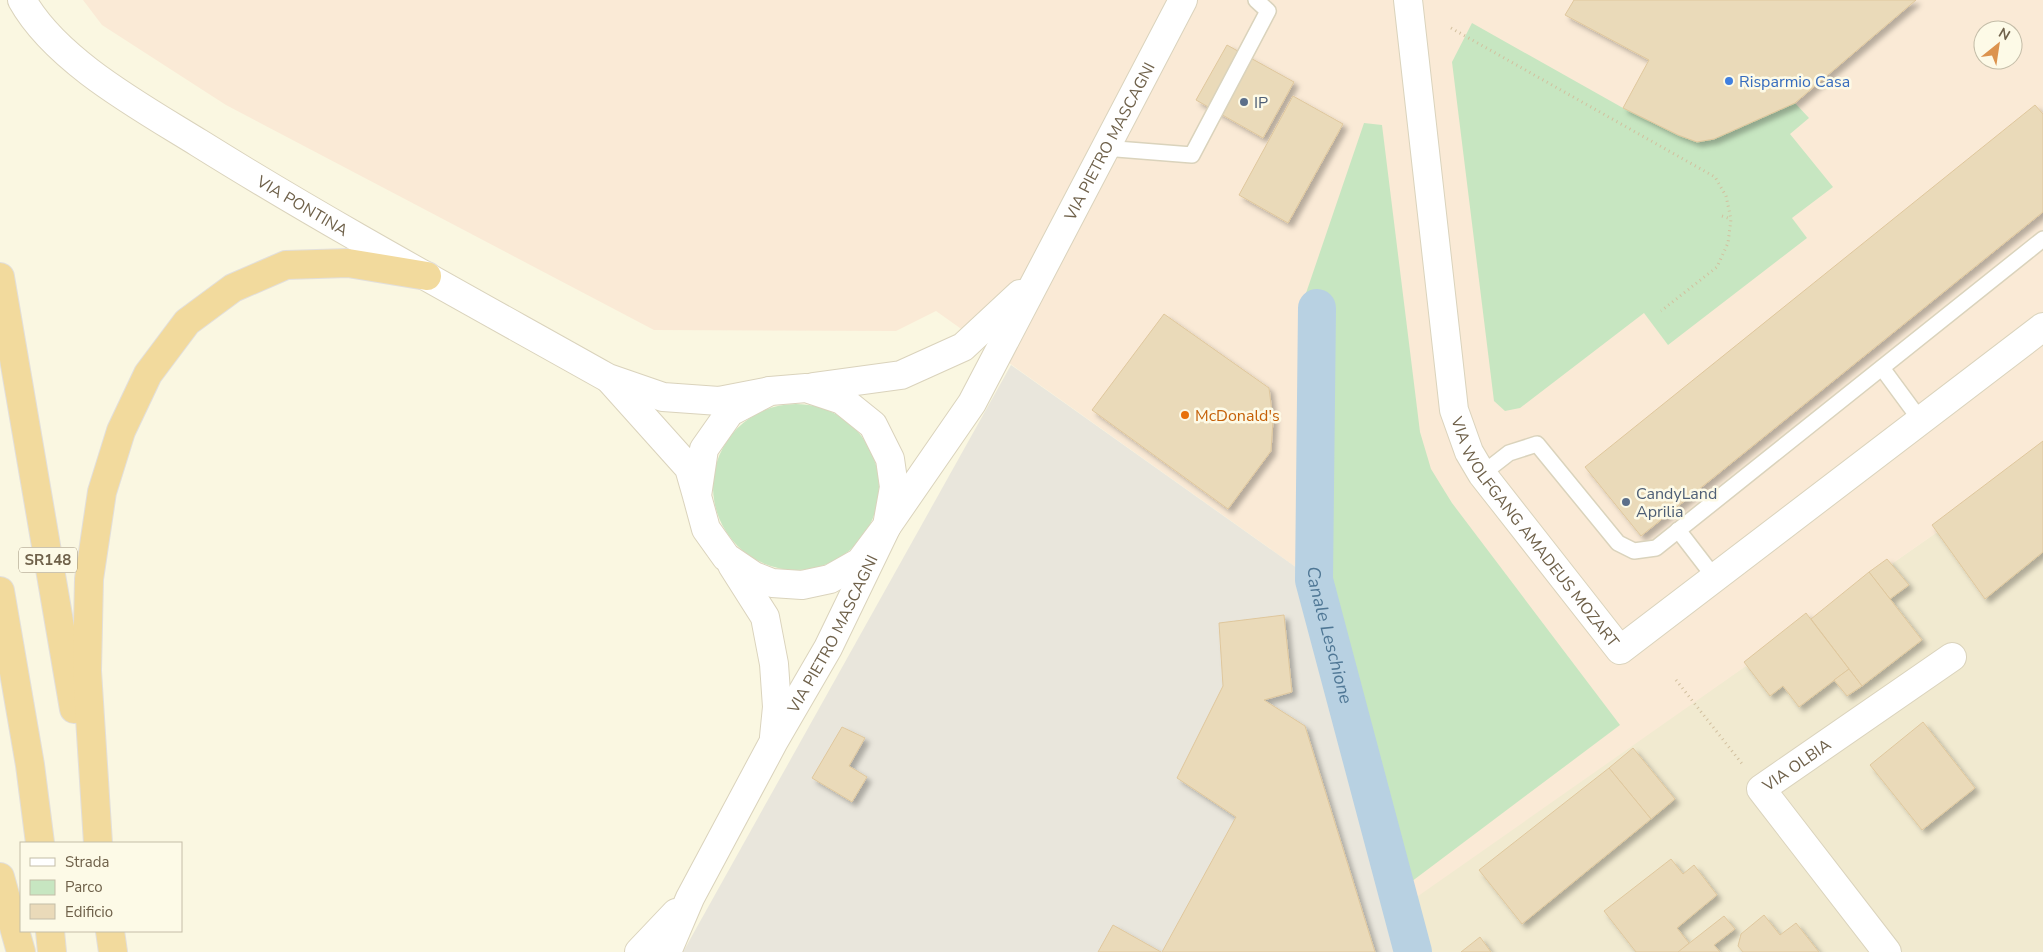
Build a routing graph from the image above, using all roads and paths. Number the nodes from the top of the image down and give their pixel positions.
1 (22, 0) edge
2 (1182, 0) edge
3 (1256, 0) edge
4 (1408, 0) edge
5 (1451, 28) dead end
6 (1104, 148) junction
7 (1722, 216) dead end
8 (1731, 219) junction
9 (2043, 239) edge
10 (427, 276) junction
11 (0, 277) edge
12 (1034, 281) junction
13 (1661, 312) dead end
14 (2043, 327) edge
15 (1882, 368) junction
16 (608, 378) junction
17 (806, 388) junction
18 (770, 391) junction
19 (1920, 421) junction
20 (1482, 474) junction
21 (697, 496) junction
22 (887, 526) junction
23 (1678, 530) junction
24 (726, 557) junction
25 (1715, 578) junction
26 (0, 590) edge
27 (1952, 657) dead end
28 (1676, 680) dead end
29 (774, 741) junction
30 (1761, 789) junction
31 (40, 842) edge
32 (97, 842) edge
33 (97, 842) edge
34 (0, 876) edge
35 (690, 898) junction
36 (50, 932) edge
37 (110, 932) edge
38 (21, 952) edge
39 (52, 952) edge
40 (113, 952) edge
41 (639, 952) edge
42 (667, 952) edge
43 (1887, 952) edge

1 - 10 street, VIA PONTINA
2 - 6 street, VIA PIETRO MASCAGNI
3 - 6 lane
4 - 20 street, VIA WOLFGANG AMADEUS MOZART
5 - 8 path
6 - 12 street, VIA PIETRO MASCAGNI
7 - 8 path
8 - 13 path
9 - 15 lane
10 - 16 street, VIA PONTINA
10 - 32 highway
11 - 33 highway, SR148
12 - 17 street, VIA PIETRO MASCAGNI
12 - 22 street, VIA PIETRO MASCAGNI
14 - 19 street, VIA WOLFGANG AMADEUS MOZART
15 - 19 lane
15 - 23 lane
16 - 18 street, VIA PIETRO MASCAGNI
16 - 21 street, VIA PIETRO MASCAGNI
17 - 18 street, VIA PIETRO MASCAGNI
17 - 22 street, VIA PIETRO MASCAGNI
18 - 21 street, VIA PIETRO MASCAGNI
19 - 25 street, VIA WOLFGANG AMADEUS MOZART
20 - 23 lane
20 - 25 street, VIA WOLFGANG AMADEUS MOZART
21 - 24 street, VIA PIETRO MASCAGNI
22 - 24 street, VIA PIETRO MASCAGNI
22 - 29 street, VIA PIETRO MASCAGNI
23 - 25 lane
24 - 29 street, VIA PIETRO MASCAGNI
26 - 31 highway
27 - 30 street, VIA OLBIA
28 - 30 path
29 - 35 street, VIA PIETRO MASCAGNI
30 - 43 street, VIA OLBIA
34 - 38 highway
35 - 41 street
35 - 42 street
36 - 39 highway
37 - 40 highway

